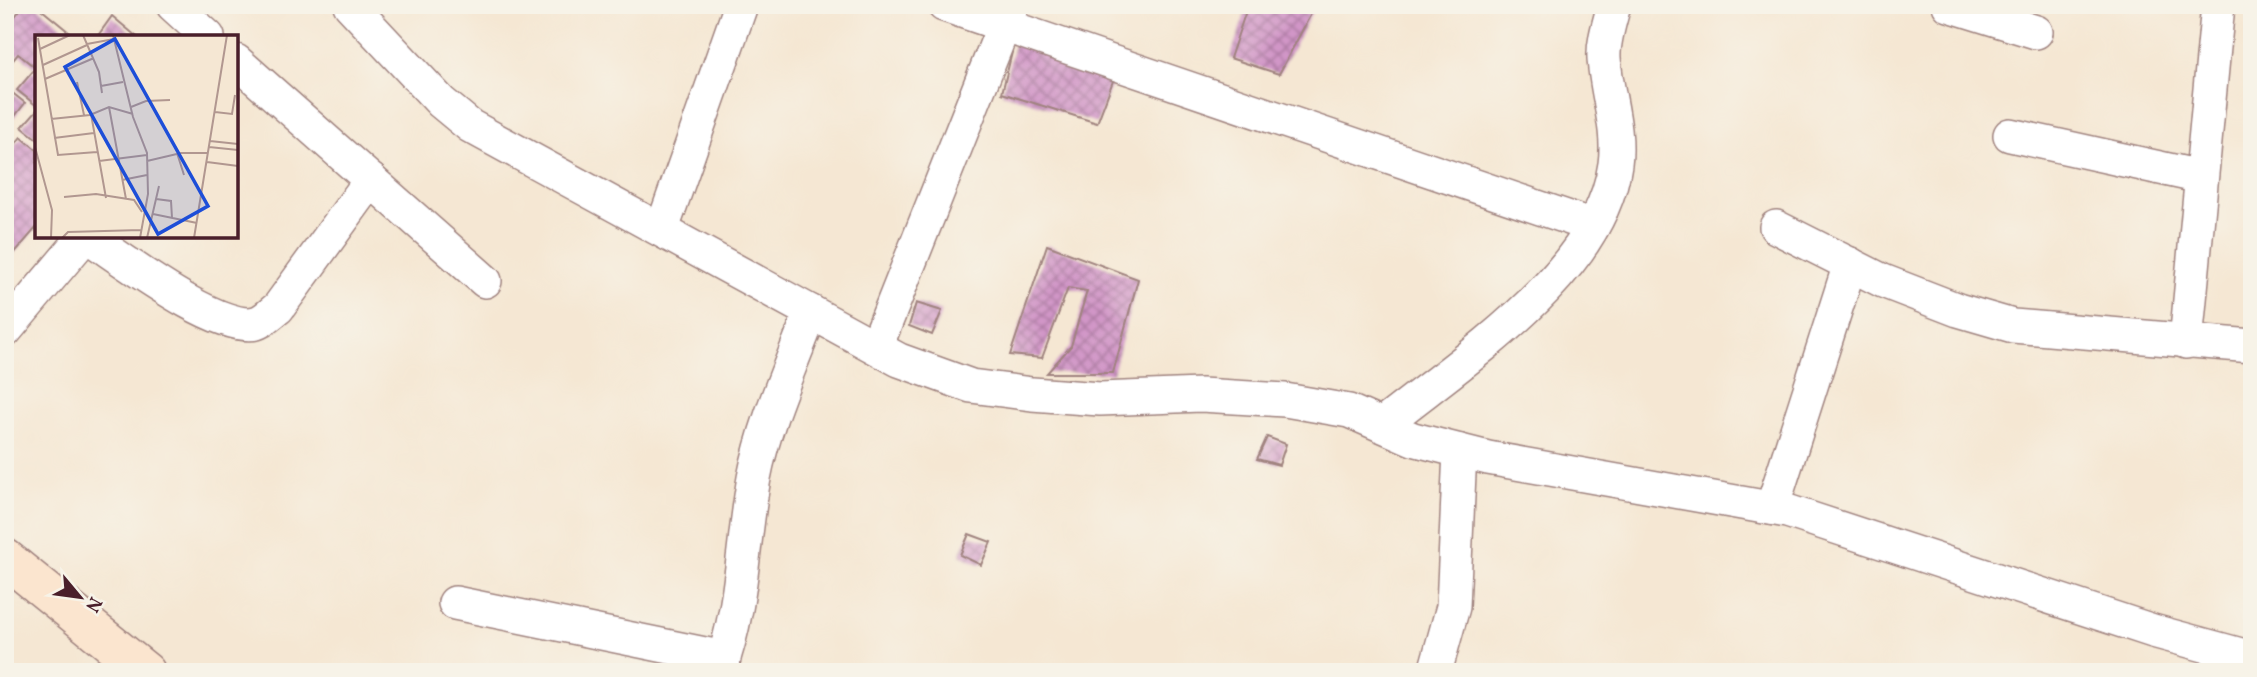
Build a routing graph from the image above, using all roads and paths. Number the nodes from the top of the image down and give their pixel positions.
1 (173, 5) edge
2 (350, 5) edge
3 (741, 5) edge
4 (944, 5) edge
5 (1614, 5) edge
6 (1949, 5) edge
7 (2218, 5) edge
8 (1008, 15) edge
9 (2036, 32) dead end
10 (206, 35) edge
11 (238, 63) edge
12 (2010, 135) dead end
13 (2201, 177) junction
14 (371, 180) junction
15 (1593, 226) junction
16 (1776, 227) dead end
17 (662, 229) junction
18 (84, 238) edge
19 (89, 238) edge
20 (1850, 264) junction
21 (485, 281) dead end
22 (811, 312) junction
23 (5, 331) edge
24 (2186, 342) junction
25 (2252, 346) edge
26 (876, 347) junction
27 (1382, 425) junction
28 (1460, 451) junction
29 (1779, 510) junction
30 (5, 558) edge
31 (455, 603) dead end
32 (2252, 657) edge
33 (721, 665) edge
34 (146, 672) edge
35 (1435, 672) edge

1 - 10 street
2 - 17 street
3 - 17 street
4 - 8 street
5 - 15 street
6 - 9 street
7 - 13 street
8 - 15 street
8 - 26 street
11 - 14 street
12 - 13 street
13 - 24 street
14 - 19 street
14 - 21 street
15 - 27 street
16 - 20 street
17 - 22 street
18 - 23 street
20 - 24 street
20 - 29 street
22 - 26 street
22 - 33 street
24 - 25 street
26 - 27 street
27 - 28 street
28 - 29 street
28 - 35 street
29 - 32 street
30 - 34 street
31 - 33 street

